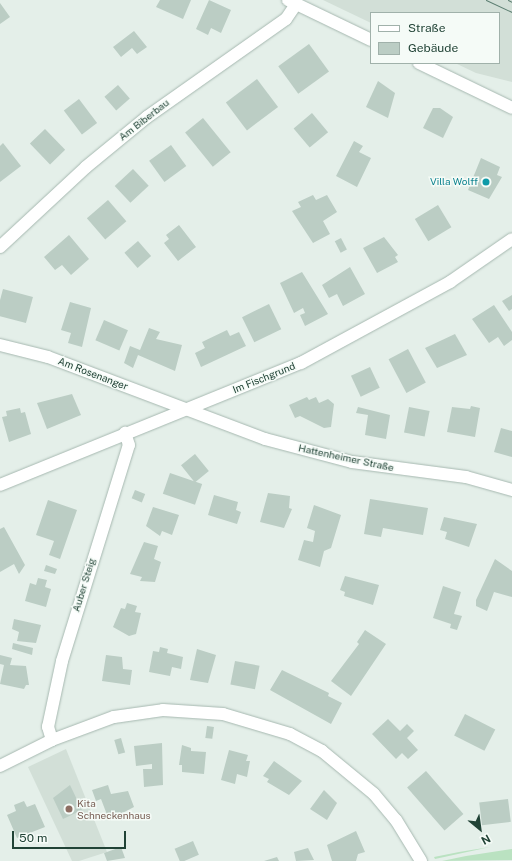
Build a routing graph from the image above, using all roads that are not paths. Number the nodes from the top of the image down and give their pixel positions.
1 (292, 2) edge
2 (370, 40) edge
3 (421, 64) edge
4 (512, 108) edge
5 (512, 239) edge
6 (0, 247) edge
7 (0, 345) edge
8 (183, 410) junction
9 (125, 433) junction
10 (0, 485) edge
11 (512, 490) edge
12 (52, 740) junction
13 (0, 766) edge
14 (421, 861) edge

1 - 2 street
1 - 6 street, Am Biberbau
3 - 4 street
5 - 8 street, Im Fischgrund
7 - 8 street, Am Rosenanger
8 - 9 street, Im Fischgrund
8 - 11 street, Hattenheimer Straße
9 - 10 street, Im Fischgrund
9 - 12 street, Auber Steig
12 - 13 street
12 - 14 street

